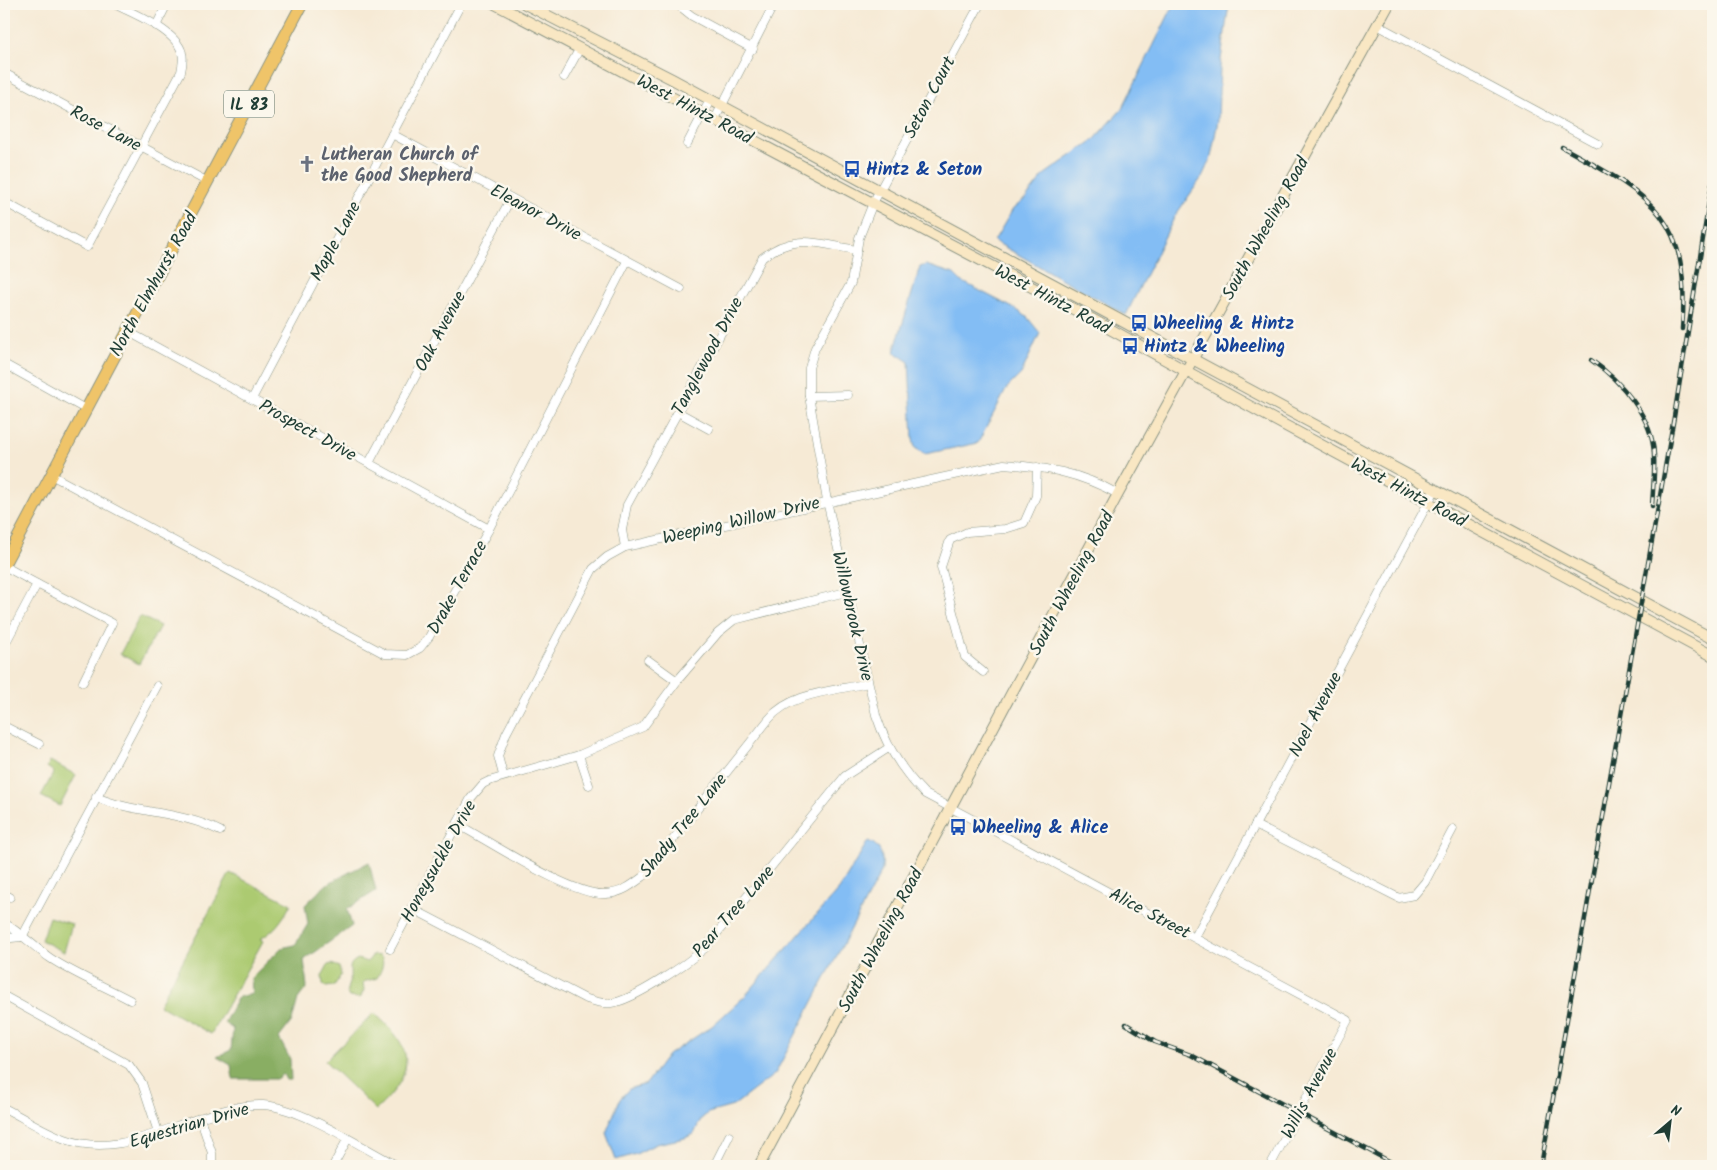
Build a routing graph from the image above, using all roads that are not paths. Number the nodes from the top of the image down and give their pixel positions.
1 (114, 4) edge
2 (168, 4) edge
3 (302, 4) edge
4 (461, 4) edge
5 (495, 4) edge
6 (525, 4) edge
7 (677, 4) edge
8 (774, 4) edge
9 (980, 4) edge
10 (1389, 4) edge
11 (1377, 25) junction
12 (156, 26) junction
13 (580, 48) junction
14 (753, 49) junction
15 (4, 73) edge
16 (564, 77) dead end
17 (710, 100) junction
18 (722, 106) junction
19 (703, 113) junction
20 (715, 119) junction
21 (392, 134) junction
22 (687, 144) dead end
23 (1598, 144) dead end
24 (141, 146) junction
25 (208, 182) junction
26 (880, 191) junction
27 (511, 198) junction
28 (4, 202) edge
29 (873, 203) junction
30 (856, 250) junction
31 (628, 261) junction
32 (681, 289) dead end
33 (127, 331) junction
34 (1193, 359) junction
35 (4, 364) edge
36 (1186, 371) junction
37 (848, 395) dead end
38 (809, 396) junction
39 (252, 399) junction
40 (85, 409) junction
41 (678, 412) junction
42 (708, 429) dead end
43 (369, 463) junction
44 (1037, 467) junction
45 (52, 475) junction
46 (1435, 490) junction
47 (1118, 494) junction
48 (826, 501) junction
49 (1429, 503) junction
50 (489, 529) junction
51 (625, 547) junction
52 (4, 565) edge
53 (37, 584) junction
54 (846, 592) junction
55 (1713, 639) edge
56 (4, 646) edge
57 (1713, 656) edge
58 (648, 660) dead end
59 (982, 672) dead end
60 (677, 681) junction
61 (83, 682) dead end
62 (868, 683) junction
63 (157, 686) dead end
64 (4, 726) edge
65 (39, 744) dead end
66 (890, 747) junction
67 (579, 755) junction
68 (504, 775) junction
69 (589, 785) dead end
70 (96, 797) junction
71 (951, 809) junction
72 (457, 824) junction
73 (1255, 825) junction
74 (1454, 829) dead end
75 (220, 830) dead end
76 (411, 908) junction
77 (4, 923) edge
78 (4, 934) edge
79 (22, 937) junction
80 (1195, 937) junction
81 (390, 949) dead end
82 (4, 996) edge
83 (130, 1000) dead end
84 (1348, 1020) joint
85 (4, 1108) edge
86 (200, 1118) junction
87 (158, 1132) junction
88 (729, 1136) dead end
89 (348, 1140) junction
90 (212, 1166) edge
91 (333, 1166) edge
92 (398, 1166) edge
93 (714, 1166) edge
94 (760, 1166) edge
95 (1270, 1166) edge

1 - 12 street
2 - 12 street
3 - 25 main road, North Elmhurst Road / IL 83
4 - 21 street, Maple Lane
5 - 13 main road, West Hintz Road
6 - 17 main road, West Hintz Road
7 - 14 street
8 - 14 street
9 - 26 street, Seton Court
10 - 11 main road, South Wheeling Road
11 - 23 street
11 - 34 main road, South Wheeling Road
12 - 24 street
13 - 16 street
13 - 19 main road, West Hintz Road
14 - 18 street
15 - 24 street, Rose Lane
17 - 18 main road, West Hintz Road
17 - 19 street
18 - 20 street
18 - 26 main road, West Hintz Road
19 - 20 main road, West Hintz Road
19 - 22 street
20 - 29 main road, West Hintz Road
21 - 27 street, Eleanor Drive
21 - 39 street, Maple Lane
24 - 25 street, Rose Lane
24 - 28 street
25 - 33 main road, North Elmhurst Road / IL 83
26 - 29 street, Willowbrook Drive
26 - 34 main road, West Hintz Road
27 - 31 street, Eleanor Drive
27 - 43 street, Oak Avenue
29 - 30 street, Willowbrook Drive
29 - 36 main road, West Hintz Road
30 - 38 street, Willowbrook Drive
30 - 41 street, Tanglewood Drive
31 - 32 street, Eleanor Drive
31 - 50 street, Drake Terrace
33 - 39 street, Prospect Drive
33 - 40 main road, North Elmhurst Road / IL 83
34 - 36 main road, South Wheeling Road
34 - 46 main road, West Hintz Road
35 - 40 street
36 - 47 main road, South Wheeling Road
36 - 49 main road, West Hintz Road
37 - 38 street
38 - 48 street, Willowbrook Drive
39 - 43 street, Prospect Drive
40 - 45 main road, North Elmhurst Road / IL 83
41 - 42 street
41 - 51 street, Tanglewood Drive
43 - 50 street, Prospect Drive
44 - 47 street, Weeping Willow Drive
44 - 48 street, Weeping Willow Drive
44 - 59 street
45 - 50 street, Drake Terrace
45 - 52 main road, North Elmhurst Road / IL 83
46 - 49 street, Noel Avenue
46 - 55 main road, West Hintz Road
47 - 71 main road, South Wheeling Road
48 - 51 street, Weeping Willow Drive
48 - 54 street, Willowbrook Drive
49 - 57 main road, West Hintz Road
49 - 73 street, Noel Avenue
51 - 68 street, Weeping Willow Drive
52 - 53 street
53 - 56 street
53 - 61 street
54 - 60 street, Honeysuckle Drive
54 - 62 street, Willowbrook Drive
58 - 60 street
60 - 67 street, Honeysuckle Drive
62 - 66 street, Willowbrook Drive
62 - 72 street, Shady Tree Lane
63 - 70 street
64 - 65 street
66 - 71 street, Willowbrook Drive
66 - 76 street, Pear Tree Lane
67 - 68 street, Honeysuckle Drive
67 - 69 street
68 - 72 street, Honeysuckle Drive
70 - 75 street
70 - 79 street
71 - 80 street, Alice Street
71 - 94 main road, South Wheeling Road
72 - 76 street, Honeysuckle Drive
73 - 74 street
73 - 80 street, Noel Avenue
76 - 81 street, Honeysuckle Drive
77 - 79 street
78 - 79 street
79 - 83 street
80 - 84 street, Alice Street
82 - 87 street
84 - 95 street, Willis Avenue
85 - 87 street, Equestrian Drive
86 - 87 street, Equestrian Drive
86 - 89 street, Equestrian Drive
86 - 90 street
88 - 93 street
89 - 91 street
89 - 92 street, Equestrian Drive

